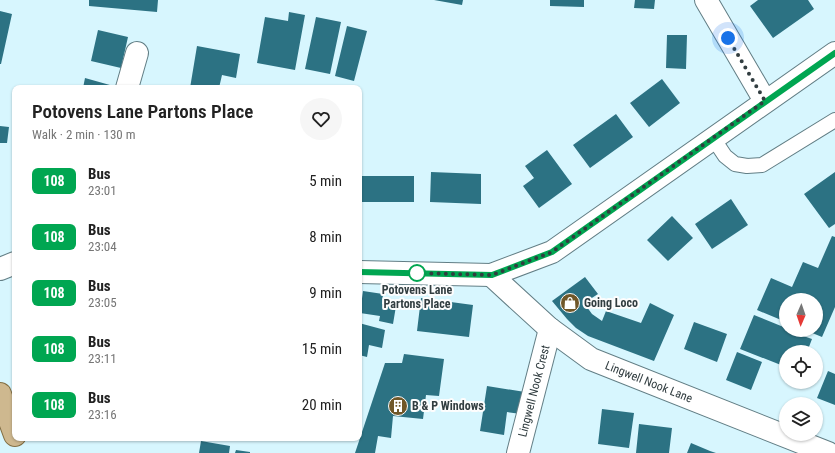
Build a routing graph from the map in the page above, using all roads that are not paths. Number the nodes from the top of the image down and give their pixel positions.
1 (706, 0) edge
2 (136, 53) dead end
3 (835, 53) edge
4 (132, 85) edge
5 (765, 101) junction
6 (835, 120) edge
7 (713, 138) junction
8 (12, 264) edge
9 (0, 269) edge
10 (362, 272) edge
11 (492, 275) junction
12 (550, 329) junction
13 (0, 394) edge
14 (12, 427) edge
15 (17, 441) edge
16 (22, 453) edge
17 (518, 453) edge
18 (828, 453) edge

1 - 5 street
2 - 4 street
3 - 5 street
5 - 7 street
6 - 7 lane
7 - 11 street
8 - 9 street
10 - 11 street
11 - 12 street, Lingwell Nook Lane
12 - 17 street, Lingwell Nook Crest
12 - 18 street, Lingwell Nook Lane
13 - 14 main road
15 - 16 main road

